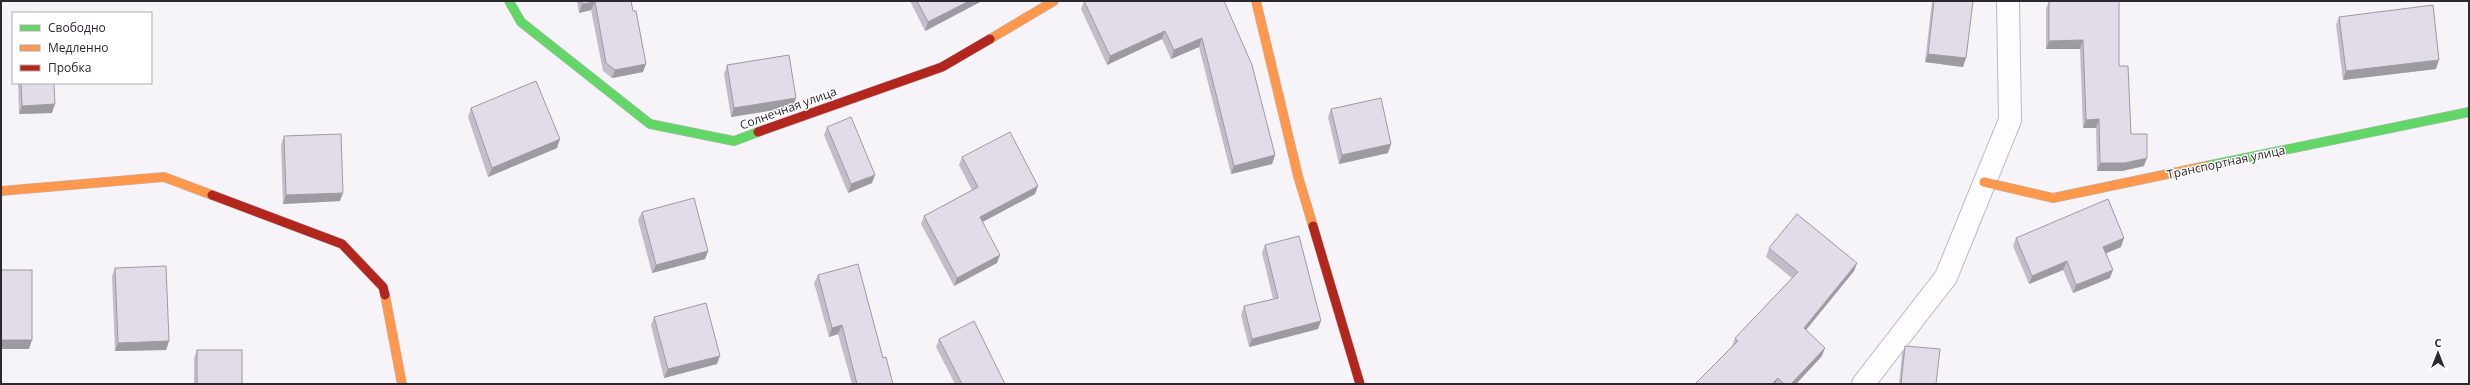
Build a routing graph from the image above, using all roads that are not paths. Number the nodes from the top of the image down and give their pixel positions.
1 (509, 1) edge
2 (1054, 1) edge
3 (1256, 1) edge
4 (2008, 1) edge
5 (2469, 112) edge
6 (1984, 182) junction
7 (1, 191) edge
8 (402, 384) edge
9 (1360, 384) edge
10 (1863, 384) edge

1 - 2 street, Солнечная улица
3 - 9 street
4 - 6 street
5 - 6 street, Транспортная улица
6 - 10 street
7 - 8 street

